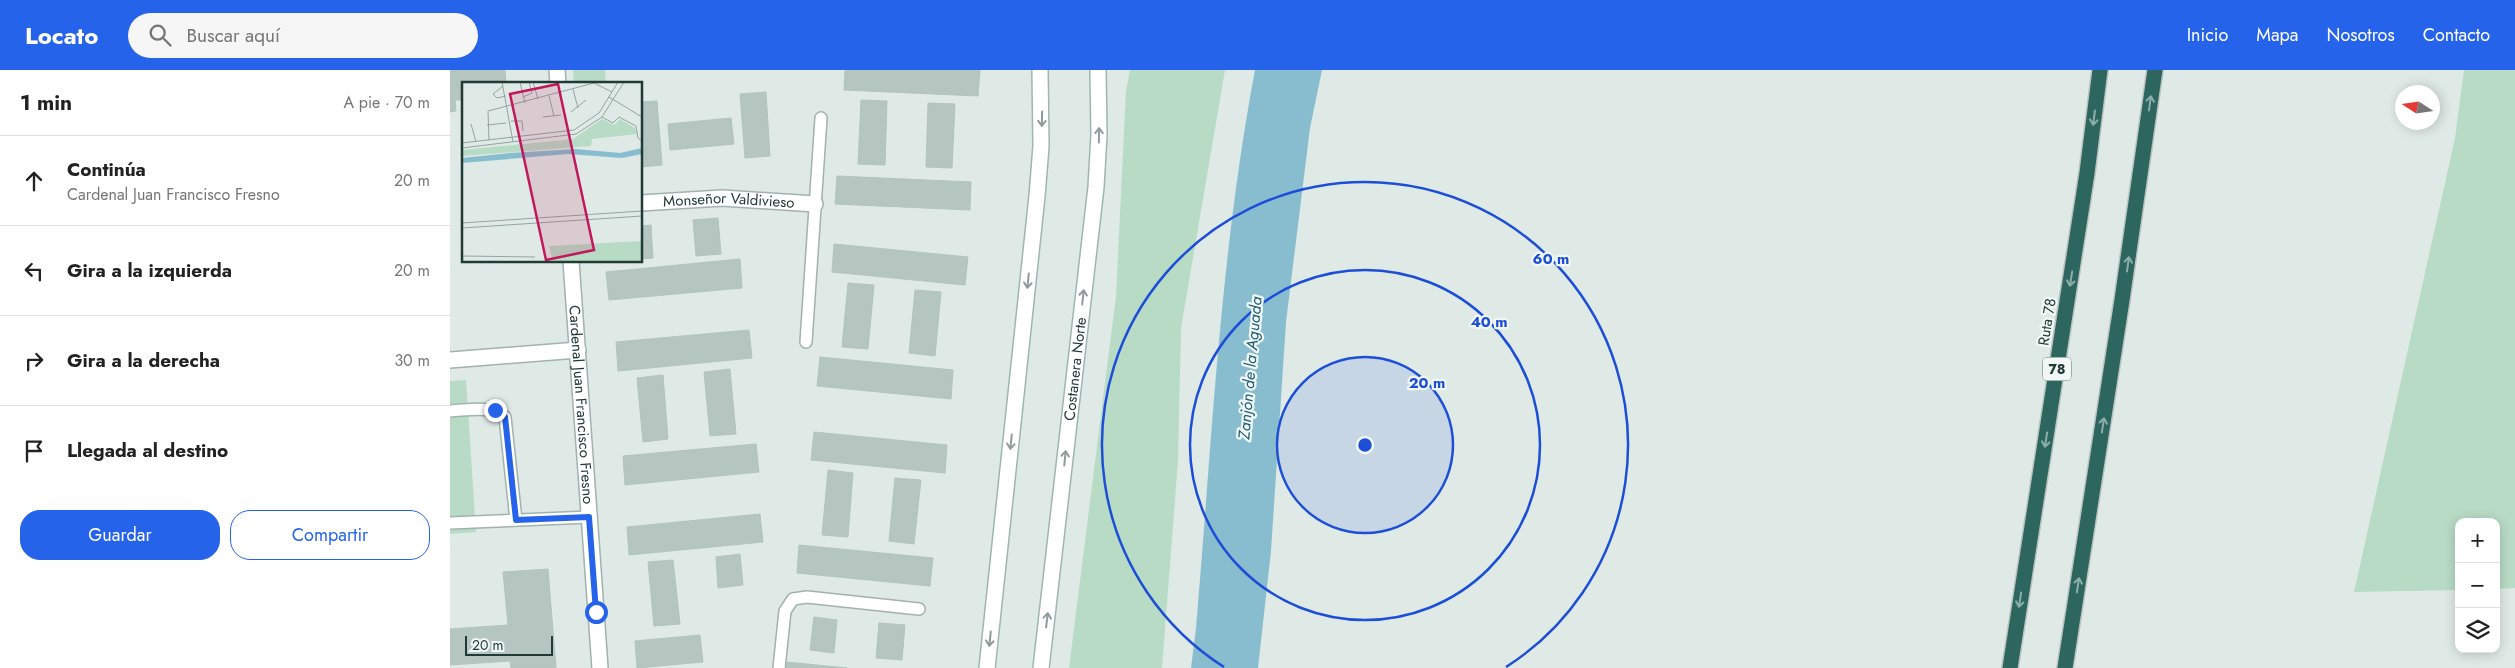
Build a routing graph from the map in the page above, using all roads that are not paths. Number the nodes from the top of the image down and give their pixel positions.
1 (1040, 70) edge
2 (1098, 70) edge
3 (2100, 70) edge
4 (2155, 70) edge
5 (821, 118) dead end
6 (642, 203) edge
7 (816, 204) junction
8 (571, 262) edge
9 (806, 342) dead end
10 (578, 350) junction
11 (450, 360) edge
12 (450, 411) edge
13 (589, 517) junction
14 (516, 520) junction
15 (450, 523) edge
16 (918, 608) dead end
17 (600, 668) edge
18 (779, 668) edge
19 (987, 668) edge
20 (1041, 668) edge
21 (2010, 668) edge
22 (2065, 668) edge

1 -> 19 street
20 -> 2 street, Costanera Norte
3 -> 21 highway, Ruta 78 / 78
22 -> 4 highway
5 - 7 lane
6 - 7 street, Monseñor Valdivieso
7 - 9 lane
8 - 10 street, Cardenal Juan Francisco Fresno
10 - 11 street
10 - 13 street, Cardenal Juan Francisco Fresno
12 - 14 lane
13 - 14 lane
13 - 17 street, Cardenal Juan Francisco Fresno
14 - 15 lane
16 - 18 lane

